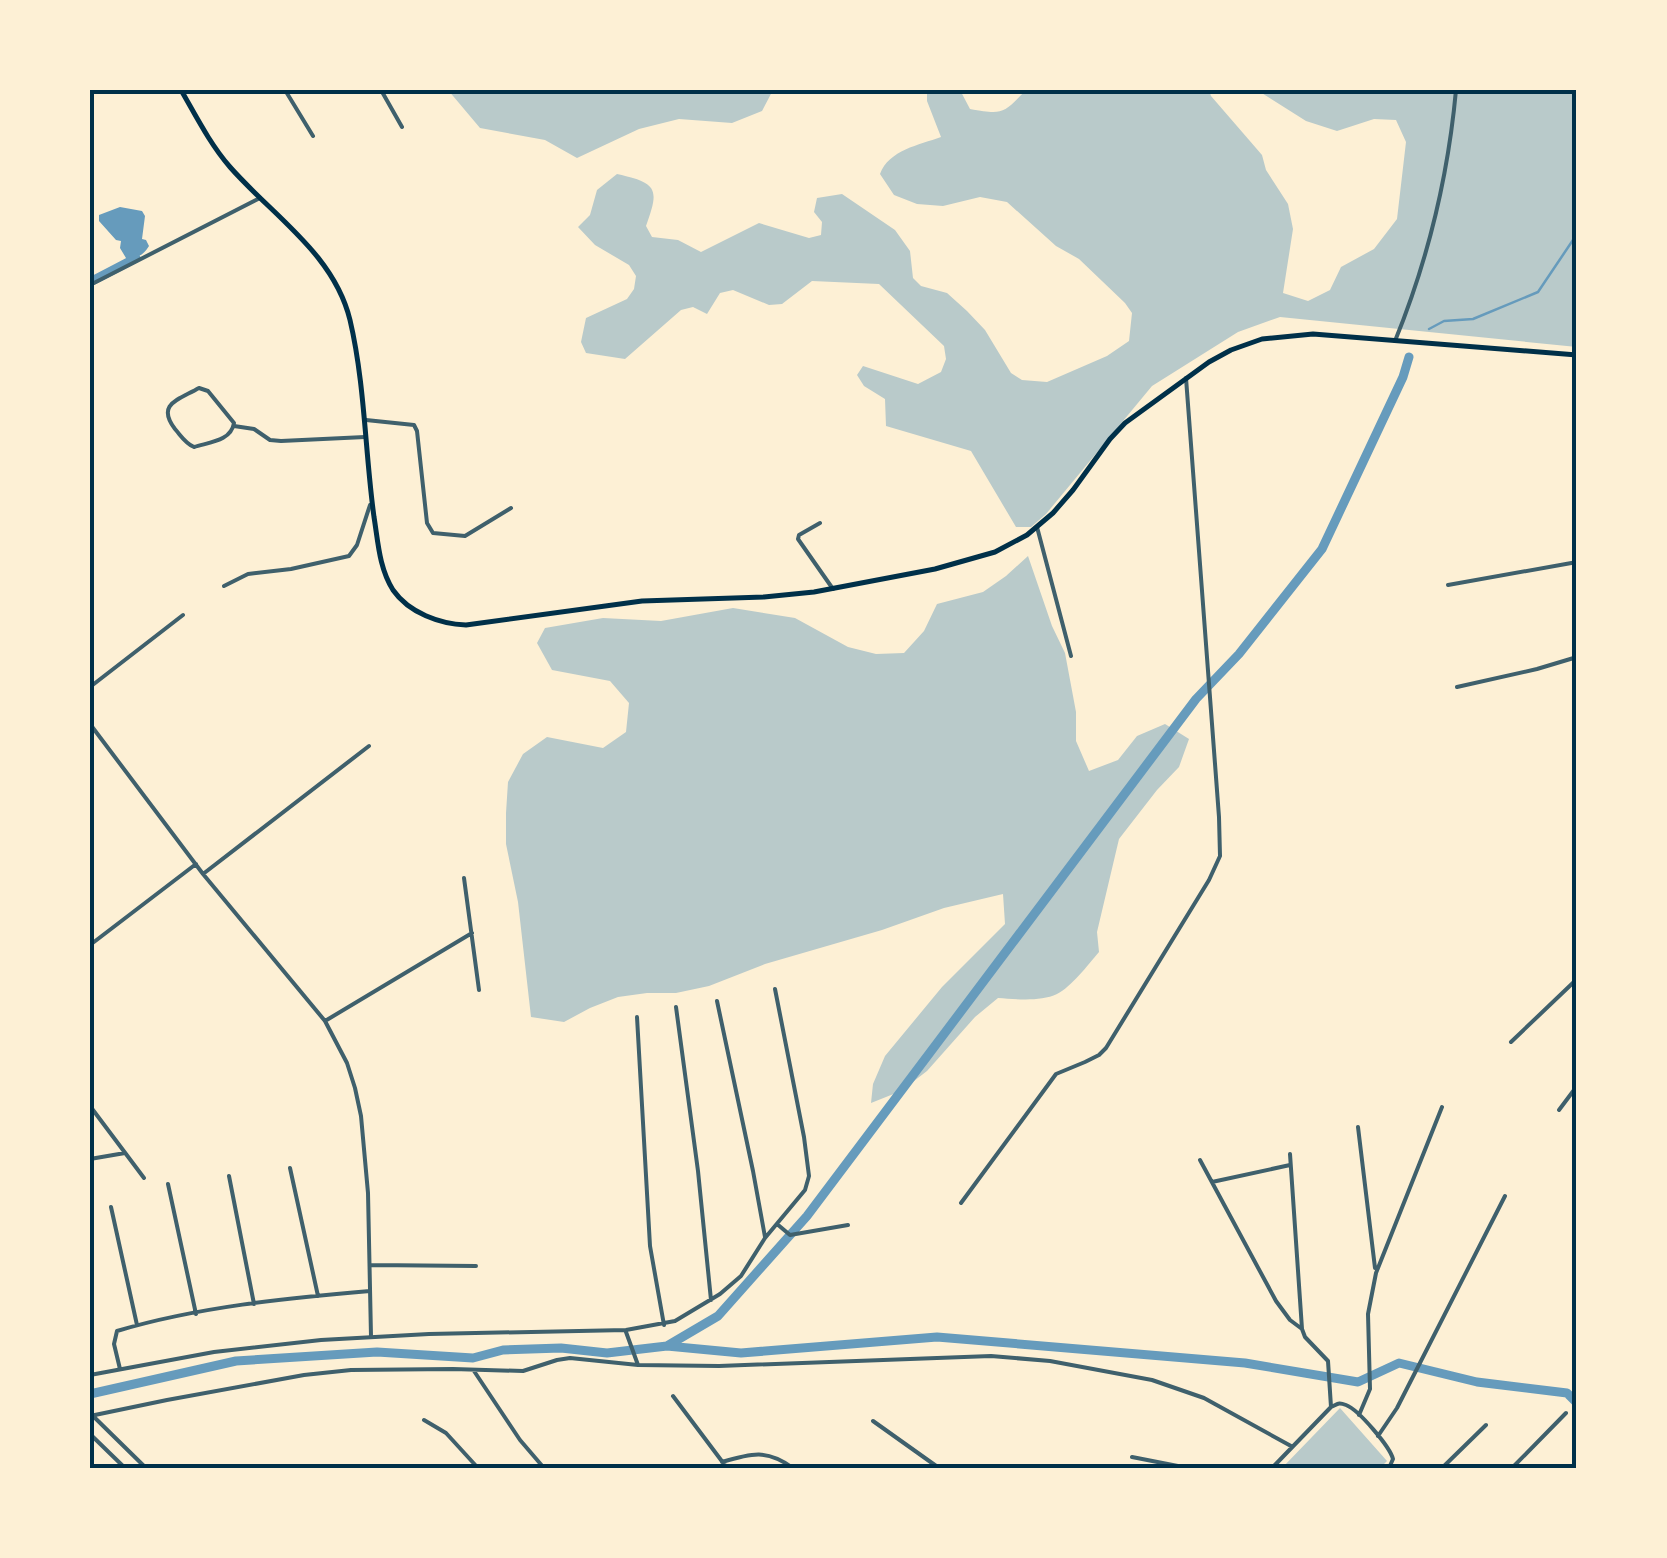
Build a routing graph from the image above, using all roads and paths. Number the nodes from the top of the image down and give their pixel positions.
1 (284, 90) edge
2 (381, 90) edge
3 (1456, 90) edge
4 (185, 91) edge
5 (402, 127) dead end
6 (312, 136) dead end
7 (260, 198) junction
8 (90, 285) edge
9 (1394, 341) junction
10 (1577, 355) edge
11 (1186, 378) junction
12 (363, 419) junction
13 (233, 426) junction
14 (365, 437) junction
15 (372, 500) junction
16 (511, 508) dead end
17 (820, 522) dead end
18 (1037, 528) junction
19 (1577, 562) edge
20 (1448, 585) dead end
21 (224, 586) dead end
22 (833, 589) junction
23 (183, 614) dead end
24 (1071, 656) dead end
25 (1577, 657) edge
26 (1456, 687) dead end
27 (90, 688) edge
28 (90, 724) edge
29 (98, 734) junction
30 (90, 740) edge
31 (369, 746) dead end
32 (196, 864) junction
33 (203, 874) junction
34 (464, 878) dead end
35 (472, 933) junction
36 (90, 945) edge
37 (1577, 979) edge
38 (775, 989) dead end
39 (478, 990) dead end
40 (717, 1001) dead end
41 (676, 1006) dead end
42 (637, 1018) dead end
43 (325, 1021) junction
44 (1511, 1042) dead end
45 (1577, 1086) edge
46 (90, 1106) edge
47 (1442, 1107) dead end
48 (1559, 1110) dead end
49 (1358, 1127) dead end
50 (126, 1153) junction
51 (1290, 1154) dead end
52 (90, 1159) edge
53 (1200, 1160) dead end
54 (1290, 1165) junction
55 (290, 1168) dead end
56 (229, 1176) dead end
57 (144, 1178) dead end
58 (1212, 1182) junction
59 (168, 1184) dead end
60 (1504, 1196) dead end
61 (960, 1202) dead end
62 (111, 1207) dead end
63 (777, 1224) junction
64 (848, 1225) dead end
65 (764, 1241) junction
66 (369, 1265) junction
67 (476, 1266) dead end
68 (1376, 1272) junction
69 (370, 1291) junction
70 (318, 1296) junction
71 (711, 1300) junction
72 (254, 1304) junction
73 (196, 1314) junction
74 (664, 1324) junction
75 (137, 1325) junction
76 (1302, 1329) junction
77 (626, 1330) junction
78 (372, 1336) junction
79 (638, 1365) junction
80 (120, 1369) junction
81 (473, 1370) junction
82 (90, 1375) edge
83 (673, 1396) dead end
84 (1331, 1407) junction
85 (1566, 1413) dead end
86 (1359, 1415) junction
87 (92, 1416) edge
88 (424, 1420) dead end
89 (873, 1421) dead end
90 (1486, 1425) dead end
91 (90, 1434) edge
92 (1378, 1436) junction
93 (1291, 1446) junction
94 (1132, 1457) dead end
95 (722, 1462) junction
96 (125, 1468) edge
97 (146, 1468) edge
98 (478, 1468) edge
99 (544, 1468) edge
100 (727, 1468) edge
101 (793, 1468) edge
102 (939, 1468) edge
103 (1188, 1468) edge
104 (1272, 1468) edge
105 (1388, 1468) edge
106 (1442, 1468) edge
107 (1512, 1468) edge

1 - 6 street
2 - 5 street
3 - 9 street
4 - 7 main road
7 - 8 street
7 - 12 main road
9 - 10 main road
9 - 11 main road
11 - 18 main road
11 - 61 street
12 - 14 main road
12 - 16 street
13 - 13 street
13 - 14 street
14 - 15 main road
15 - 21 street
15 - 22 main road
17 - 22 street
18 - 22 main road
18 - 24 street
19 - 20 street
23 - 27 street
25 - 26 street
28 - 29 street
29 - 30 street
29 - 32 street
31 - 33 street
32 - 33 street
32 - 36 street
33 - 43 street
34 - 35 street
35 - 39 street
35 - 43 street
37 - 44 street
38 - 63 street
40 - 65 street
41 - 71 street
42 - 74 street
43 - 66 street
45 - 48 street
46 - 50 street
47 - 68 street
49 - 68 street
50 - 52 street
50 - 57 street
51 - 54 street
53 - 58 street
54 - 58 street
54 - 76 street
55 - 70 street
56 - 72 street
58 - 76 street
59 - 73 street
60 - 92 street
62 - 75 street
63 - 64 street
63 - 65 street
65 - 71 street
66 - 67 street
66 - 69 street
68 - 86 street
69 - 70 street
69 - 78 street
70 - 72 street
71 - 74 street
72 - 73 street
73 - 75 street
74 - 77 street
75 - 80 street
76 - 84 street
77 - 78 street
77 - 79 street
78 - 80 street
79 - 81 street
79 - 93 street
80 - 82 street
81 - 87 street
81 - 99 street
83 - 95 street
84 - 86 street
84 - 93 street
85 - 107 street
86 - 92 street
87 - 97 street
88 - 98 street
89 - 102 street
90 - 106 street
91 - 96 street
92 - 105 street
93 - 104 street
94 - 103 street
95 - 100 street
95 - 101 street

